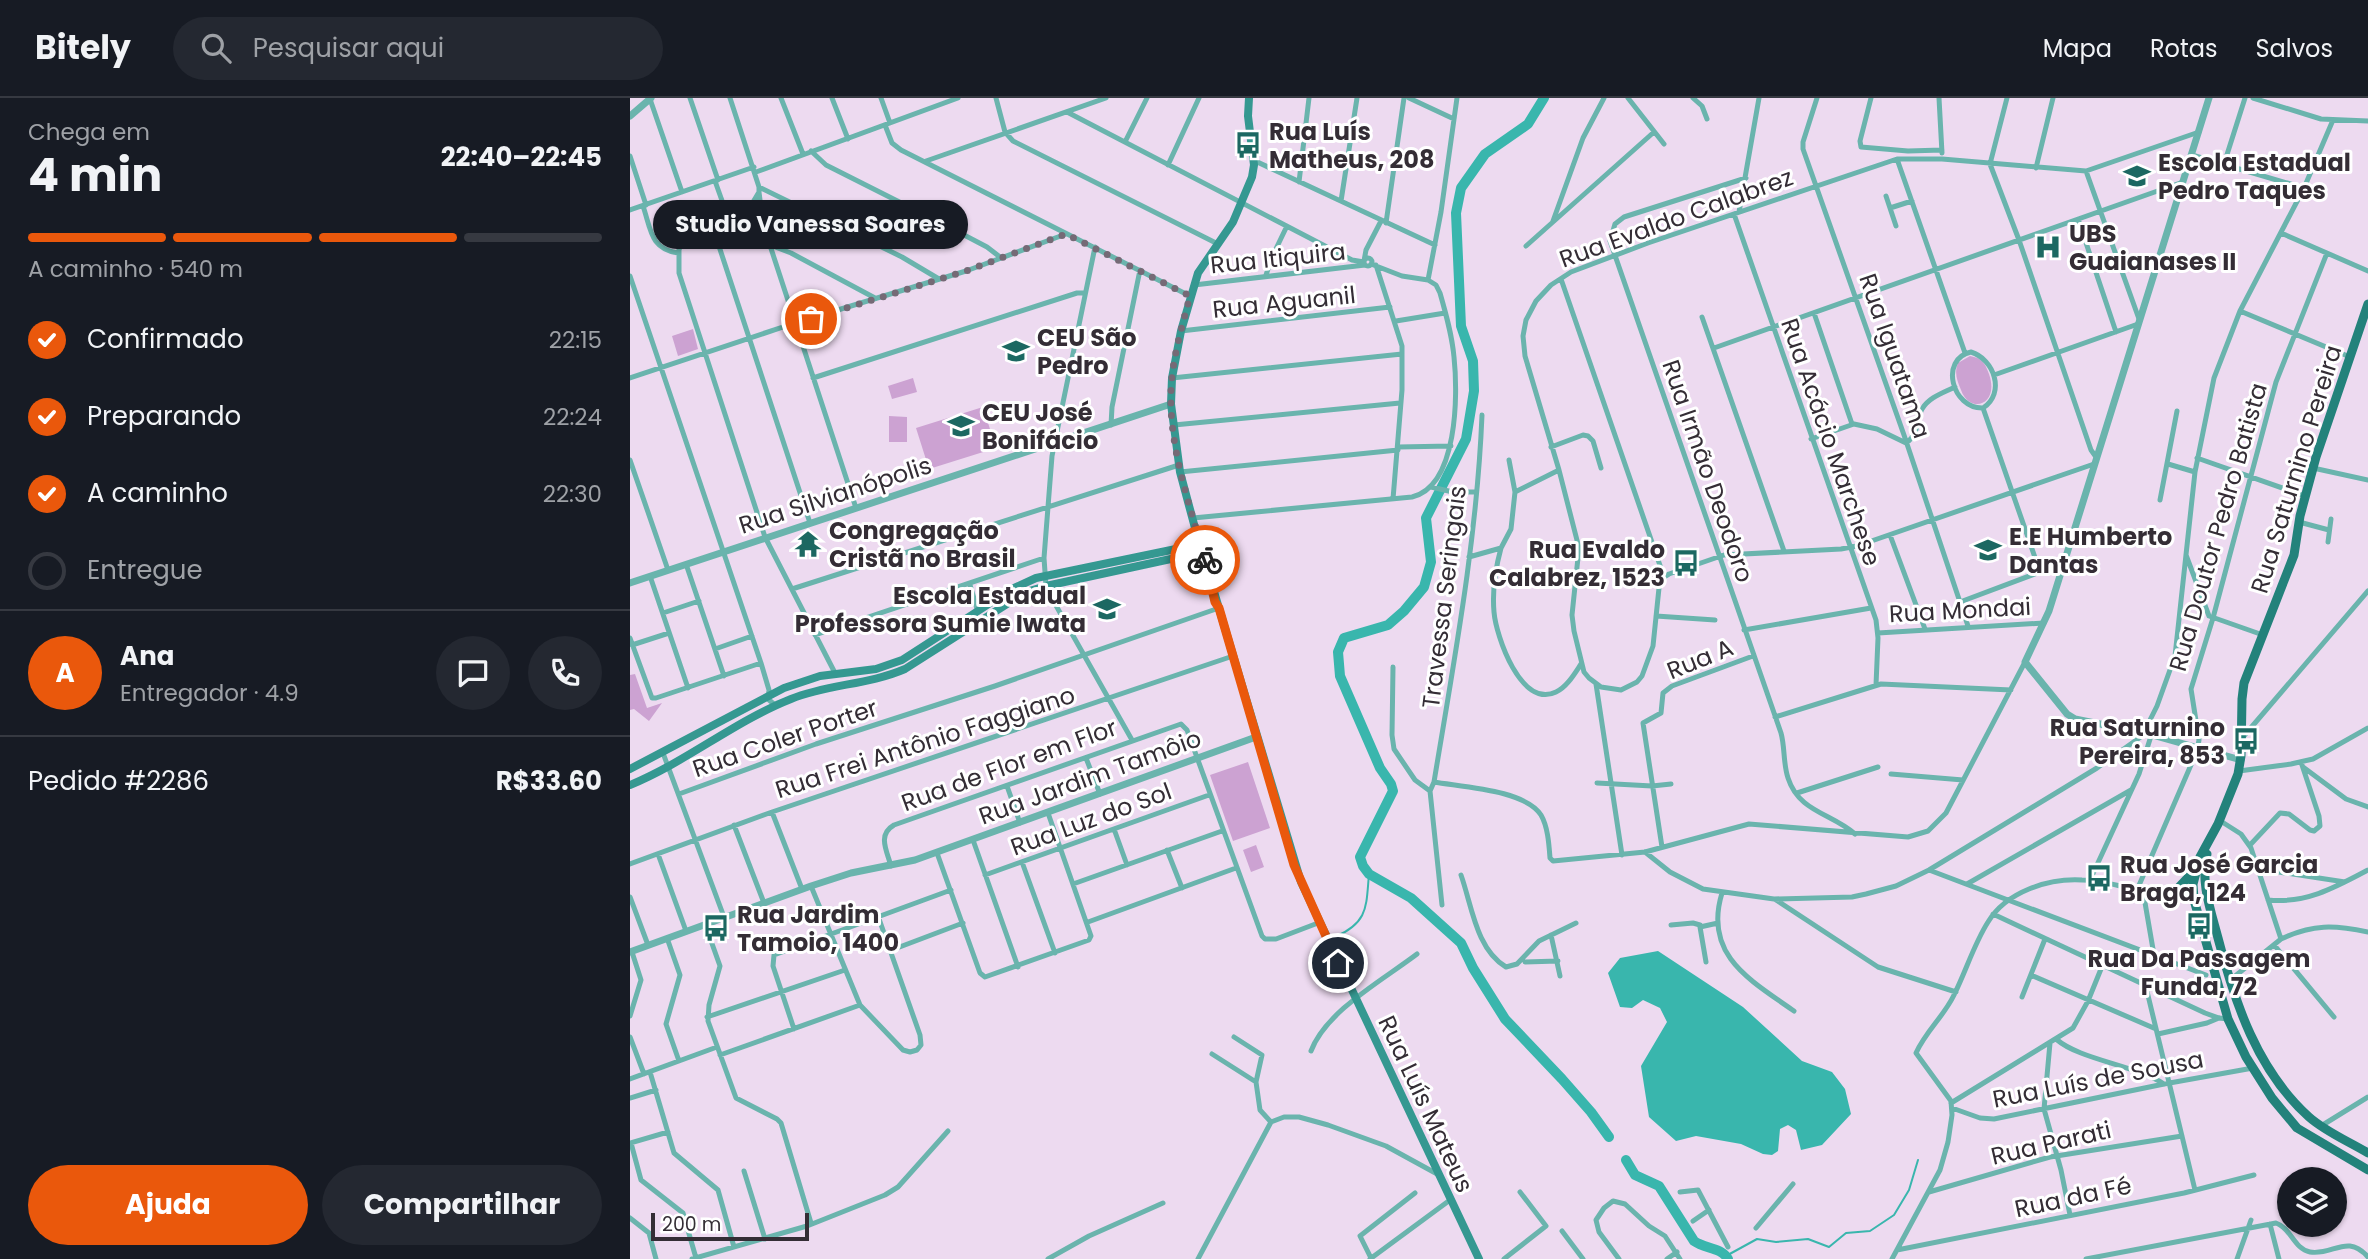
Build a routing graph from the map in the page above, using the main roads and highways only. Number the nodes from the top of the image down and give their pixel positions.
1 (1249, 98) edge
2 (2368, 304) edge
3 (1202, 548) junction
4 (1046, 581) junction
5 (835, 673) junction
6 (832, 686) junction
7 (630, 769) edge
8 (630, 785) edge
9 (2208, 846) junction
10 (2197, 867) junction
11 (2193, 884) junction
12 (2177, 888) road end
13 (2207, 896) junction
14 (2249, 1032) junction
15 (2236, 1037) junction
16 (2246, 1057) junction
17 (2269, 1067) junction
18 (2340, 1153) junction
19 (2368, 1153) edge
20 (2368, 1164) edge
21 (2368, 1170) edge
22 (1479, 1259) edge

1 - 3 main road, Rua Luís Mateus
2 - 9 main road, Rua Saturnino Pereira
3 - 4 main road
3 - 22 main road, Rua Luís Mateus
4 - 5 main road
4 - 6 main road
5 - 6 main road
5 - 7 main road
6 - 8 main road
9 - 10 main road, Rua Saturnino Pereira
9 - 13 main road
10 - 11 main road
10 - 12 main road
11 - 13 main road
11 - 15 main road
13 - 14 main road
14 - 15 main road
14 - 17 main road
15 - 16 main road
16 - 17 main road
16 - 18 main road
17 - 19 main road
18 - 20 main road
18 - 21 main road

